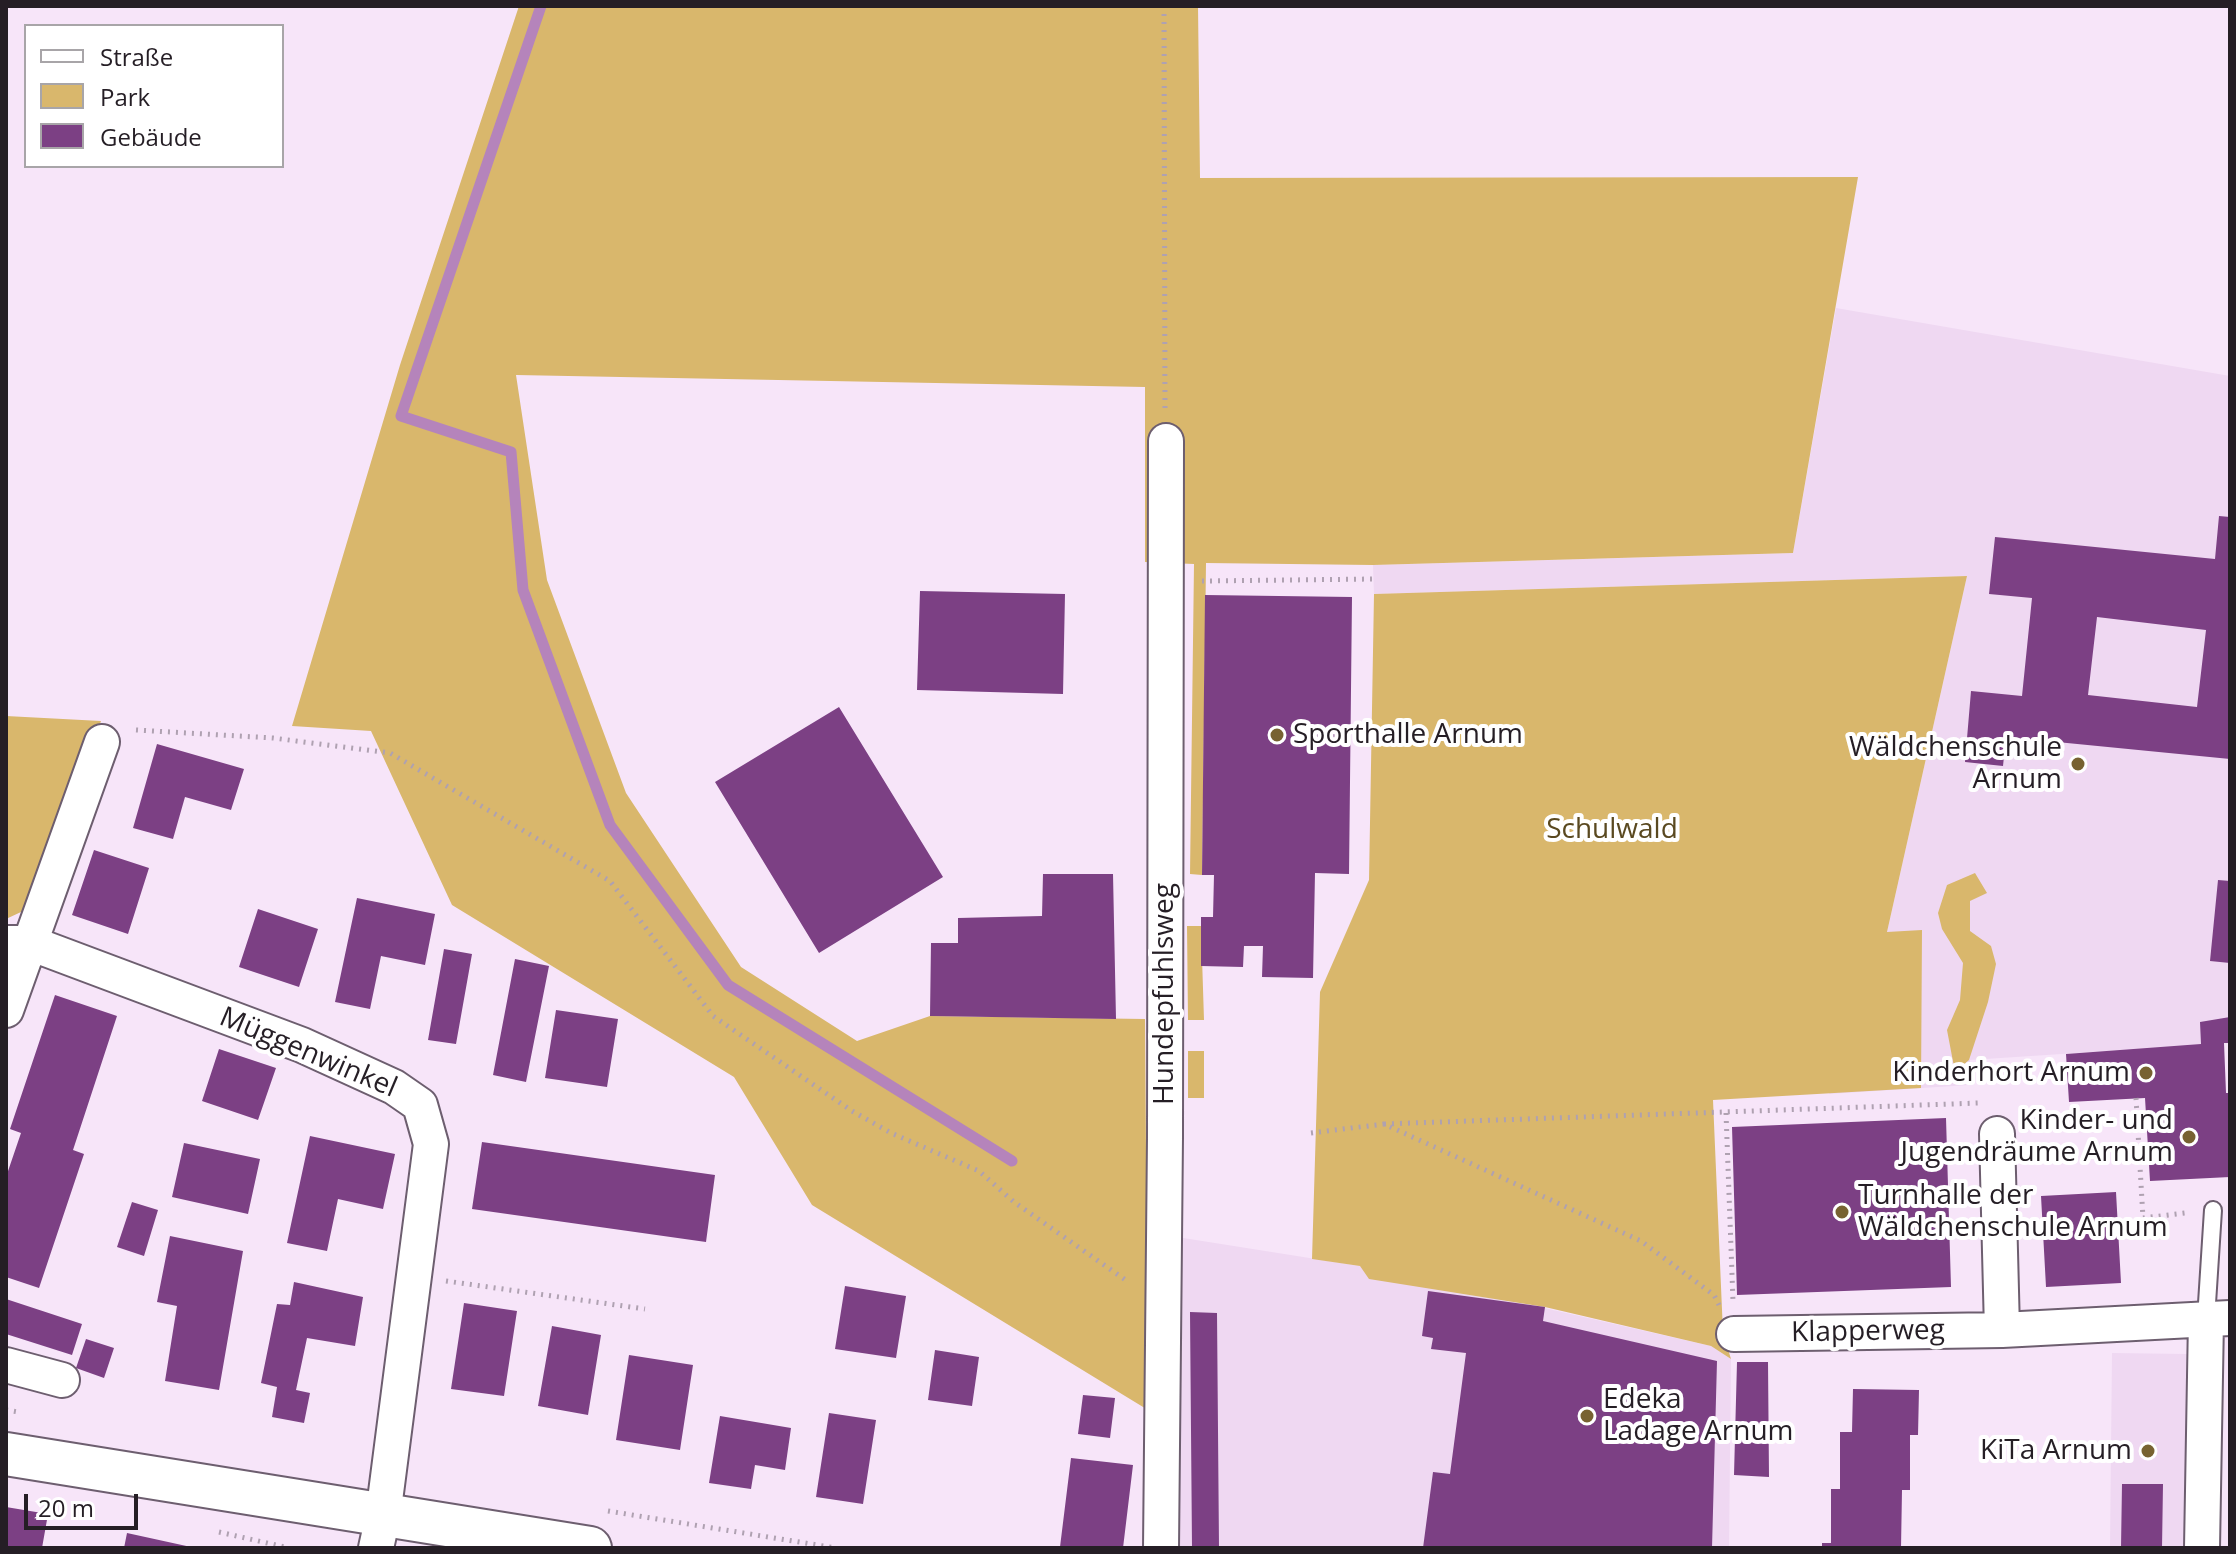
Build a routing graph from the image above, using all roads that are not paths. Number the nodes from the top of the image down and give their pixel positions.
1 (1166, 441) road end
2 (102, 742) road end
3 (18, 943) edge
4 (6, 1010) edge
5 (1997, 1134) road end
6 (2213, 1210) road end
7 (2218, 1318) edge
8 (2002, 1330) junction
9 (1734, 1334) road end
10 (6, 1365) edge
11 (62, 1380) dead end
12 (6, 1454) edge
13 (379, 1532) edge
14 (590, 1548) edge
15 (1161, 1548) edge
16 (2202, 1548) edge

1 - 15 street, Hundepfuhlsweg
2 - 3 street
3 - 4 street
3 - 13 street, Müggenwinkel
5 - 8 street
6 - 7 lane
7 - 8 street, Klapperweg
7 - 16 street
8 - 9 street, Klapperweg
10 - 11 street
12 - 13 street
13 - 14 street

